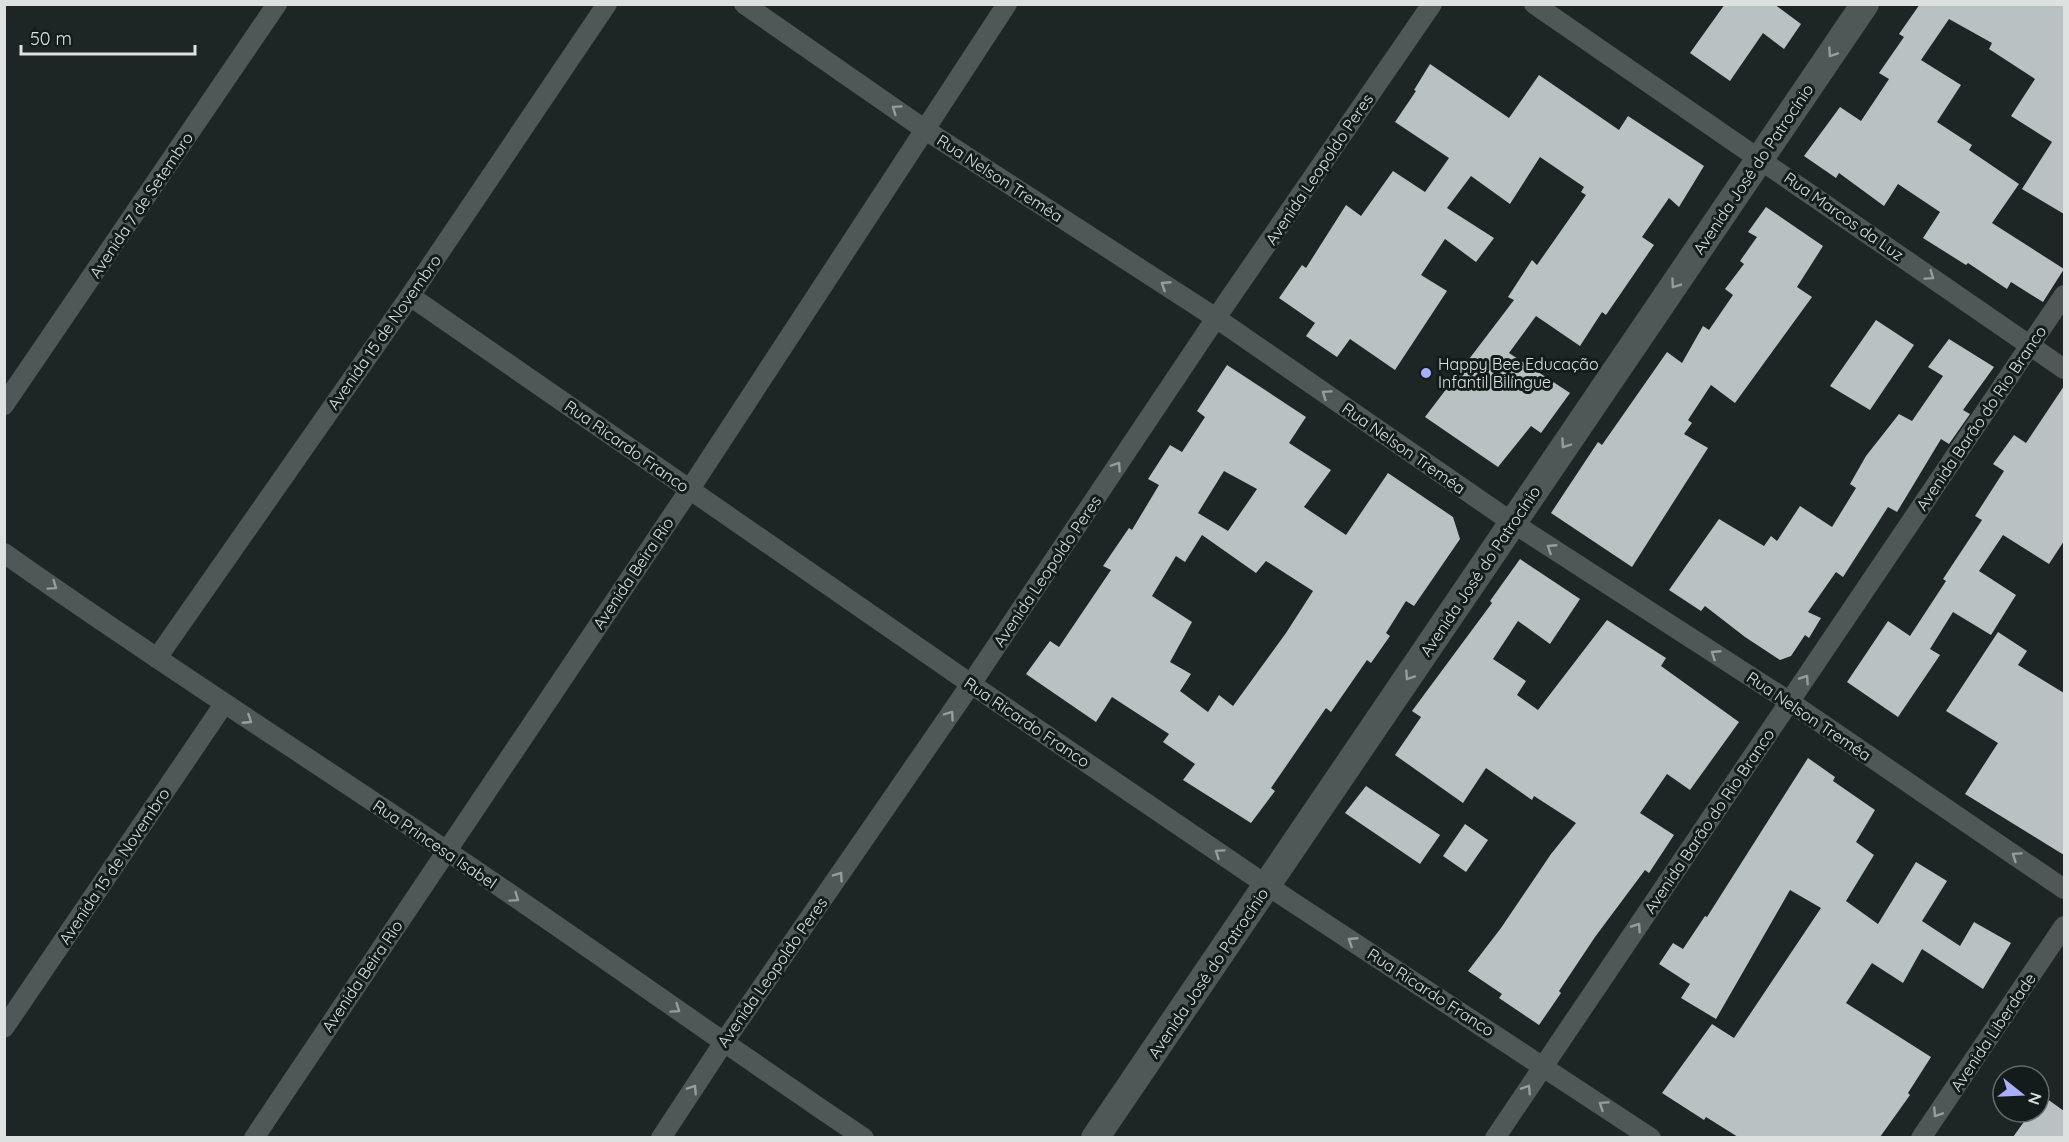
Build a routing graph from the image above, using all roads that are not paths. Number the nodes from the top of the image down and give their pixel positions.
1 (278, 4) edge
2 (607, 4) edge
3 (744, 4) edge
4 (1007, 4) edge
5 (1432, 4) edge
6 (1534, 4) edge
7 (1865, 4) edge
8 (924, 129) junction
9 (1761, 159) junction
10 (2064, 295) edge
11 (410, 296) junction
12 (1216, 318) junction
13 (2031, 345) junction
14 (2064, 369) edge
15 (4, 405) edge
16 (690, 489) junction
17 (1513, 523) junction
18 (6, 558) edge
19 (157, 658) junction
20 (971, 684) junction
21 (1790, 702) junction
22 (224, 704) junction
23 (446, 850) junction
24 (1268, 886) junction
25 (2064, 889) edge
26 (2064, 926) edge
27 (4, 1028) edge
28 (724, 1042) junction
29 (1542, 1065) junction
30 (254, 1137) edge
31 (661, 1137) edge
32 (864, 1137) edge
33 (1095, 1137) edge
34 (1495, 1137) edge
35 (1652, 1137) edge
36 (1921, 1137) edge

1 - 15 street, Avenida 7 de Setembro
2 - 11 street, Avenida 15 de Novembro
8 -> 3 street, Rua Nelson Treméa
4 - 8 street, Avenida Beira Rio
5 - 12 street, Avenida Leopoldo Peres
6 - 9 street, Rua Marcos da Luz
7 -> 9 street, Avenida José do Patrocínio
12 -> 8 street, Rua Nelson Treméa
8 - 16 street, Avenida Beira Rio
9 -> 13 street, Rua Marcos da Luz
9 -> 17 street, Avenida José do Patrocínio
10 - 13 street, Avenida Barão do Rio Branco
11 - 16 street, Rua Ricardo Franco
11 - 19 street, Avenida 15 de Novembro
17 -> 12 street, Rua Nelson Treméa
20 -> 12 street, Avenida Leopoldo Peres
13 - 14 street, Rua Marcos da Luz
21 -> 13 street, Avenida Barão do Rio Branco
16 - 20 street, Rua Ricardo Franco
16 - 23 street, Avenida Beira Rio
21 -> 17 street, Rua Nelson Treméa
17 -> 24 street, Avenida José do Patrocínio
18 -> 19 street, Rua Princesa Isabel
19 - 22 street, Rua Princesa Isabel
24 -> 20 street, Rua Ricardo Franco
28 -> 20 street, Avenida Leopoldo Peres
25 -> 21 street, Rua Nelson Treméa
29 -> 21 street, Avenida Barão do Rio Branco
22 -> 23 street, Rua Princesa Isabel
22 - 27 street, Avenida 15 de Novembro
23 -> 28 street, Rua Princesa Isabel
23 - 30 street, Avenida Beira Rio
29 -> 24 street, Rua Ricardo Franco
24 - 33 street, Avenida José do Patrocínio
26 -> 36 street, Avenida Liberdade
31 -> 28 street, Avenida Leopoldo Peres
28 - 32 street, Rua Princesa Isabel
34 -> 29 street, Avenida Barão do Rio Branco
35 -> 29 street, Rua Ricardo Franco

